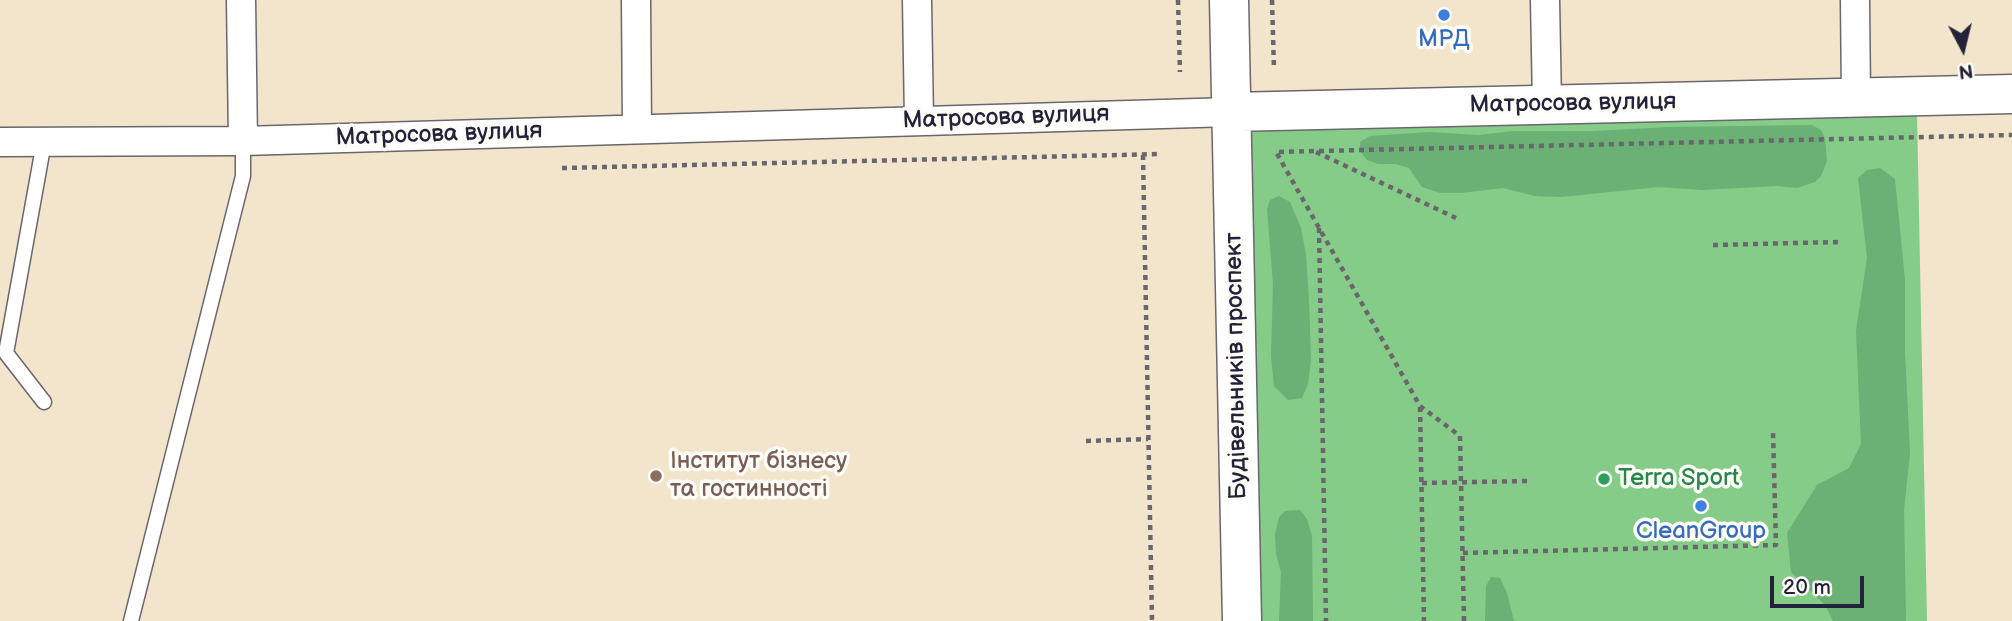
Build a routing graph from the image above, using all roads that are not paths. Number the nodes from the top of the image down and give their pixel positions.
1 (241, 0) edge
2 (636, 0) edge
3 (917, 0) edge
4 (1229, 0) edge
5 (1545, 0) edge
6 (1855, 0) edge
7 (2012, 94) edge
8 (1856, 97) junction
9 (1547, 104) junction
10 (1231, 112) junction
11 (919, 121) junction
12 (638, 129) junction
13 (243, 141) junction
14 (0, 142) edge
15 (44, 142) junction
16 (44, 402) dead end
17 (131, 621) edge
18 (1242, 621) edge

1 - 13 street
2 - 12 street
3 - 11 street
4 - 10 street, Будівельників проспект
5 - 9 street
6 - 8 street
7 - 8 street, Матросова вулиця
8 - 9 street, Матросова вулиця
9 - 10 street, Матросова вулиця
10 - 11 street, Матросова вулиця
10 - 18 street, Будівельників проспект
11 - 12 street, Матросова вулиця
12 - 13 street, Матросова вулиця
13 - 15 street, Матросова вулиця
13 - 17 lane
14 - 15 street, Матросова вулиця
15 - 16 lane

